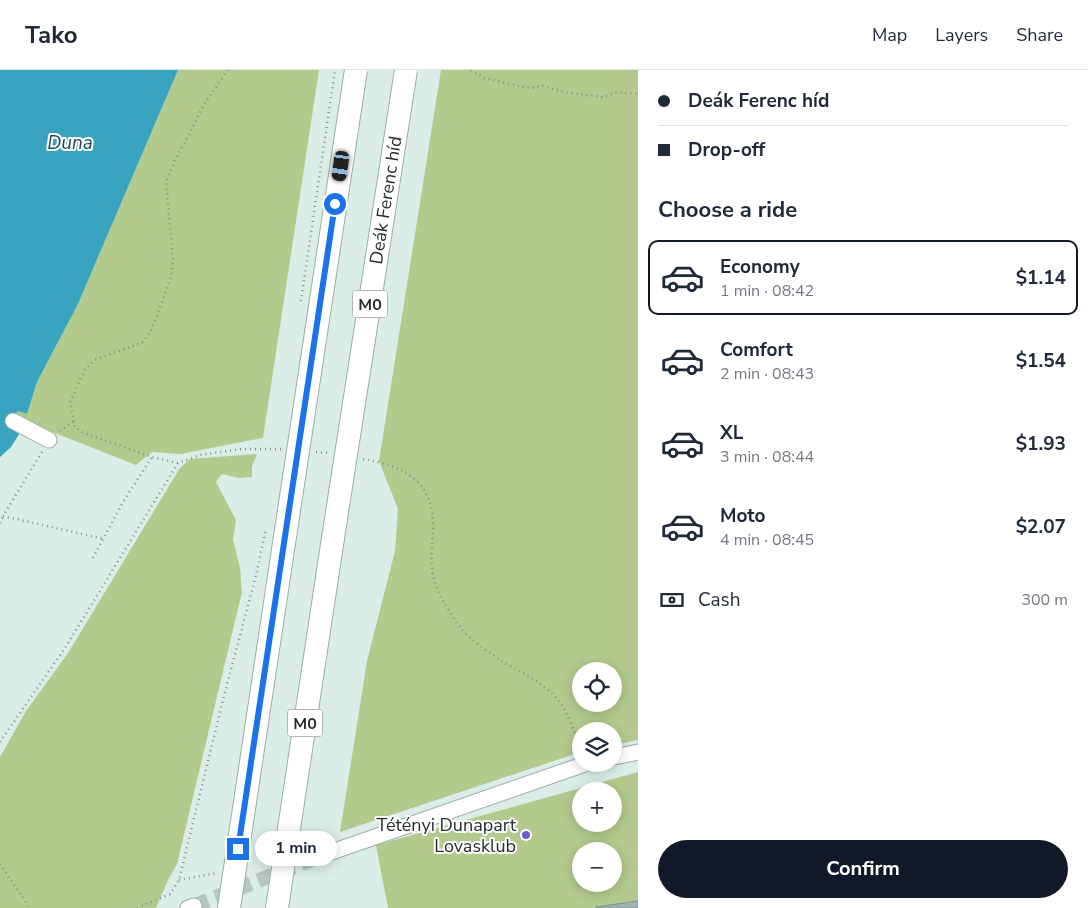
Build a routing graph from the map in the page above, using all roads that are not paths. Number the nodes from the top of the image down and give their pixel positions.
1 (356, 70) edge
2 (406, 70) edge
3 (12, 421) dead end
4 (49, 440) road end
5 (638, 752) edge
6 (622, 755) edge
7 (572, 769) edge
8 (323, 855) tunnel mouth
9 (229, 908) edge
10 (277, 908) edge

1 - 9 highway, bridge
2 - 10 highway, Deák Ferenc híd / M0, bridge
3 - 4 lane
5 - 6 lane
7 - 8 lane

